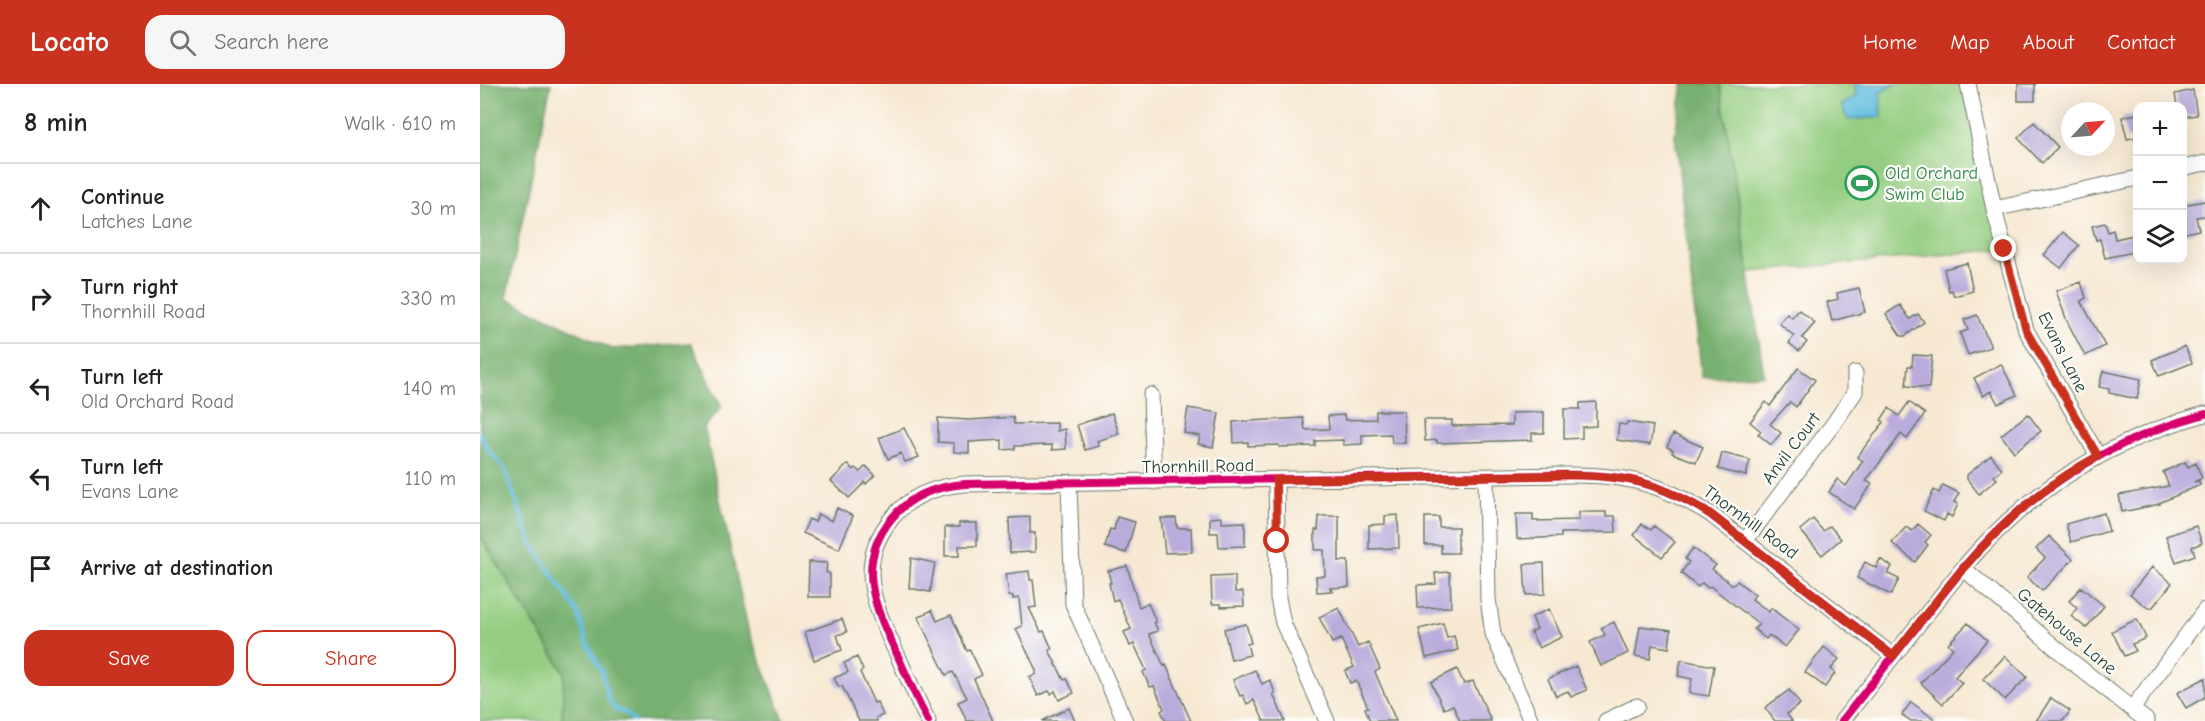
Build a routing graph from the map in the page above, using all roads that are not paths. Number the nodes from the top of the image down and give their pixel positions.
1 (1968, 84) edge
2 (2205, 163) edge
3 (2187, 167) edge
4 (2133, 179) edge
5 (1994, 209) junction
6 (1855, 373) dead end
7 (1151, 394) dead end
8 (2205, 414) edge
9 (2098, 456) junction
10 (1486, 477) junction
11 (1276, 480) junction
12 (1154, 482) junction
13 (1069, 483) junction
14 (1745, 541) junction
15 (1963, 568) junction
16 (2205, 610) edge
17 (1893, 656) junction
18 (1637, 706) dead end
19 (2132, 710) junction
20 (928, 721) edge
21 (1125, 721) edge
22 (1327, 721) edge
23 (1531, 721) edge
24 (1606, 721) edge
25 (1842, 721) edge
26 (2147, 721) edge

1 - 5 street, Evans Lane
2 - 3 street
4 - 5 street
5 - 9 street, Evans Lane
6 - 14 street, Anvil Court
7 - 12 street
8 - 9 street
9 - 15 street
10 - 11 street, Thornhill Road
10 - 14 street, Thornhill Road
10 - 23 street
11 - 12 street, Thornhill Road
11 - 22 street
12 - 13 street, Thornhill Road
13 - 20 street, Thornhill Road
13 - 21 street
14 - 17 street, Thornhill Road
15 - 17 street
15 - 19 street, Gatehouse Lane
16 - 19 street
17 - 25 street
18 - 24 street
19 - 26 street, Gatehouse Lane

